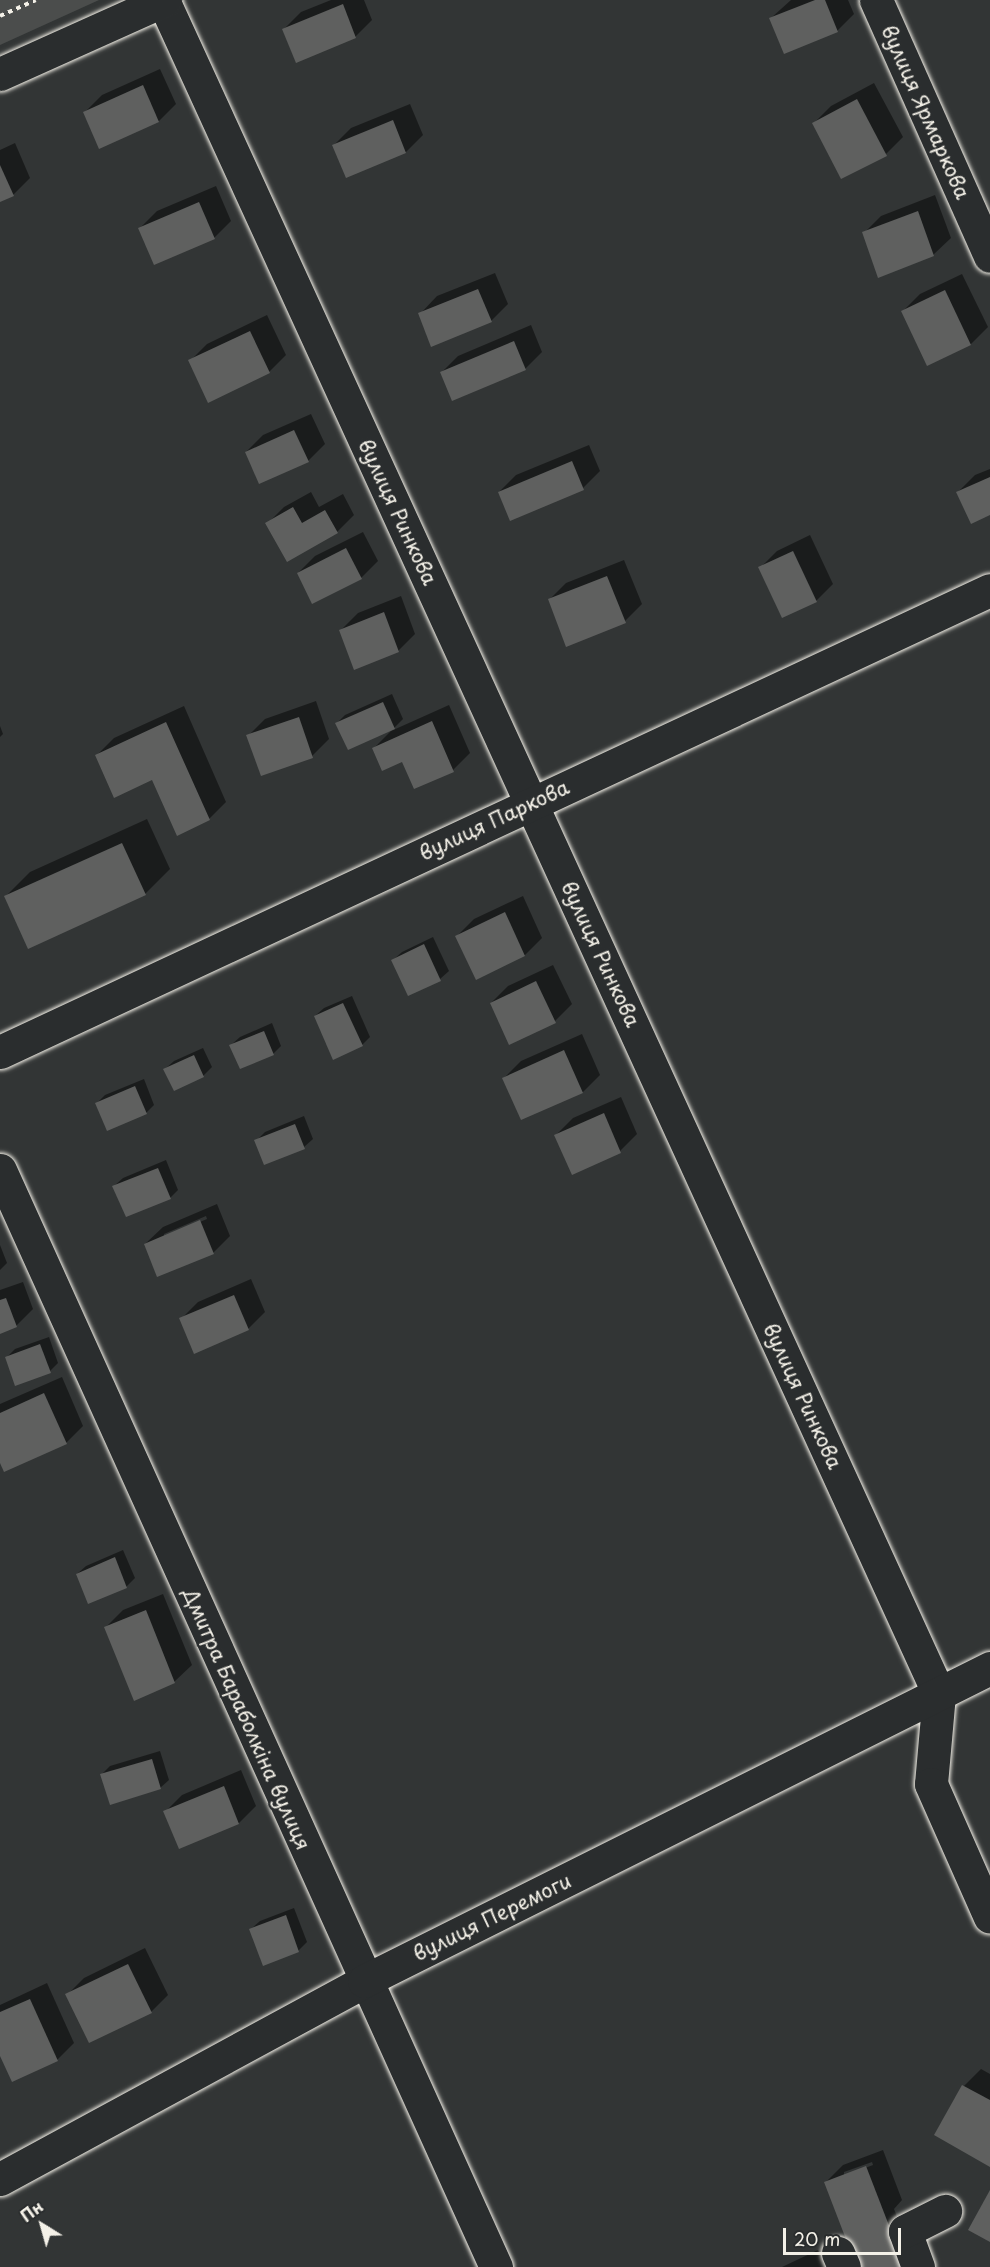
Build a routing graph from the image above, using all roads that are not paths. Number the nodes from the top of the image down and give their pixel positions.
1 (164, 0) edge
2 (876, 0) edge
3 (0, 74) edge
4 (990, 256) edge
5 (990, 590) edge
6 (531, 802) junction
7 (0, 1052) edge
8 (0, 1170) edge
9 (990, 1668) edge
10 (939, 1694) junction
11 (990, 1917) edge
12 (364, 1981) junction
13 (0, 2179) edge
14 (945, 2211) dead end
15 (496, 2267) edge
16 (918, 2267) edge

1 - 3 street
1 - 6 street, вулиця Ринкова
2 - 4 street, вулиця Ярмаркова
5 - 6 street, вулиця Паркова
6 - 7 street, вулиця Паркова
6 - 10 street, вулиця Ринкова
8 - 12 street, Дмитра Бараболкіна вулиця
9 - 10 street, вулиця Перемоги
10 - 11 street, вулиця Ринкова
10 - 12 street, вулиця Перемоги
12 - 13 street, вулиця Перемоги
12 - 15 street, Дмитра Бараболкіна вулиця
14 - 16 street

